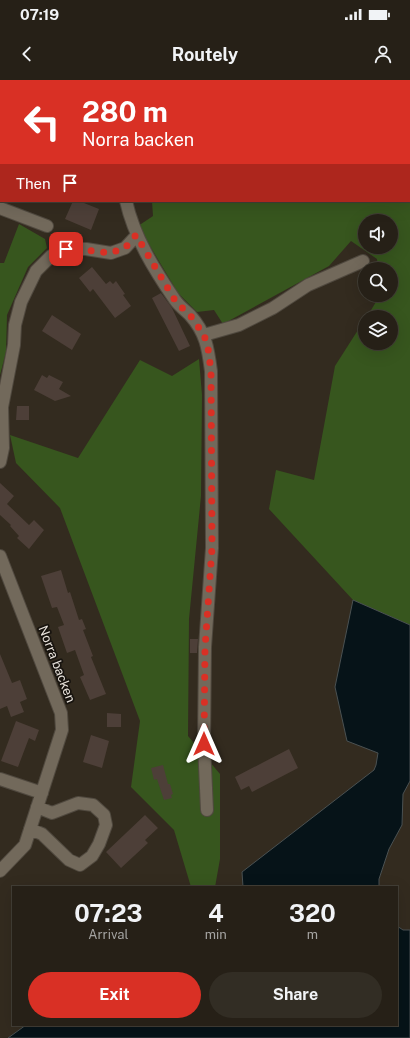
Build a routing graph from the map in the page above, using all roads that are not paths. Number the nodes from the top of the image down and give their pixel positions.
1 (126, 202) edge
2 (0, 208) edge
3 (46, 226) dead end
4 (136, 235) junction
5 (363, 261) dead end
6 (204, 335) junction
7 (0, 462) edge
8 (0, 556) edge
9 (0, 779) edge
10 (42, 793) junction
11 (37, 807) junction
12 (207, 810) dead end
13 (30, 829) junction
14 (0, 871) edge

1 - 4 street
2 - 3 street
4 - 6 street
4 - 7 street
5 - 6 street
6 - 12 street
8 - 10 street, Norra backen
9 - 10 street
10 - 11 street, Norra backen
11 - 13 street, Norra backen
11 - 13 street
13 - 14 street, Norra backen

